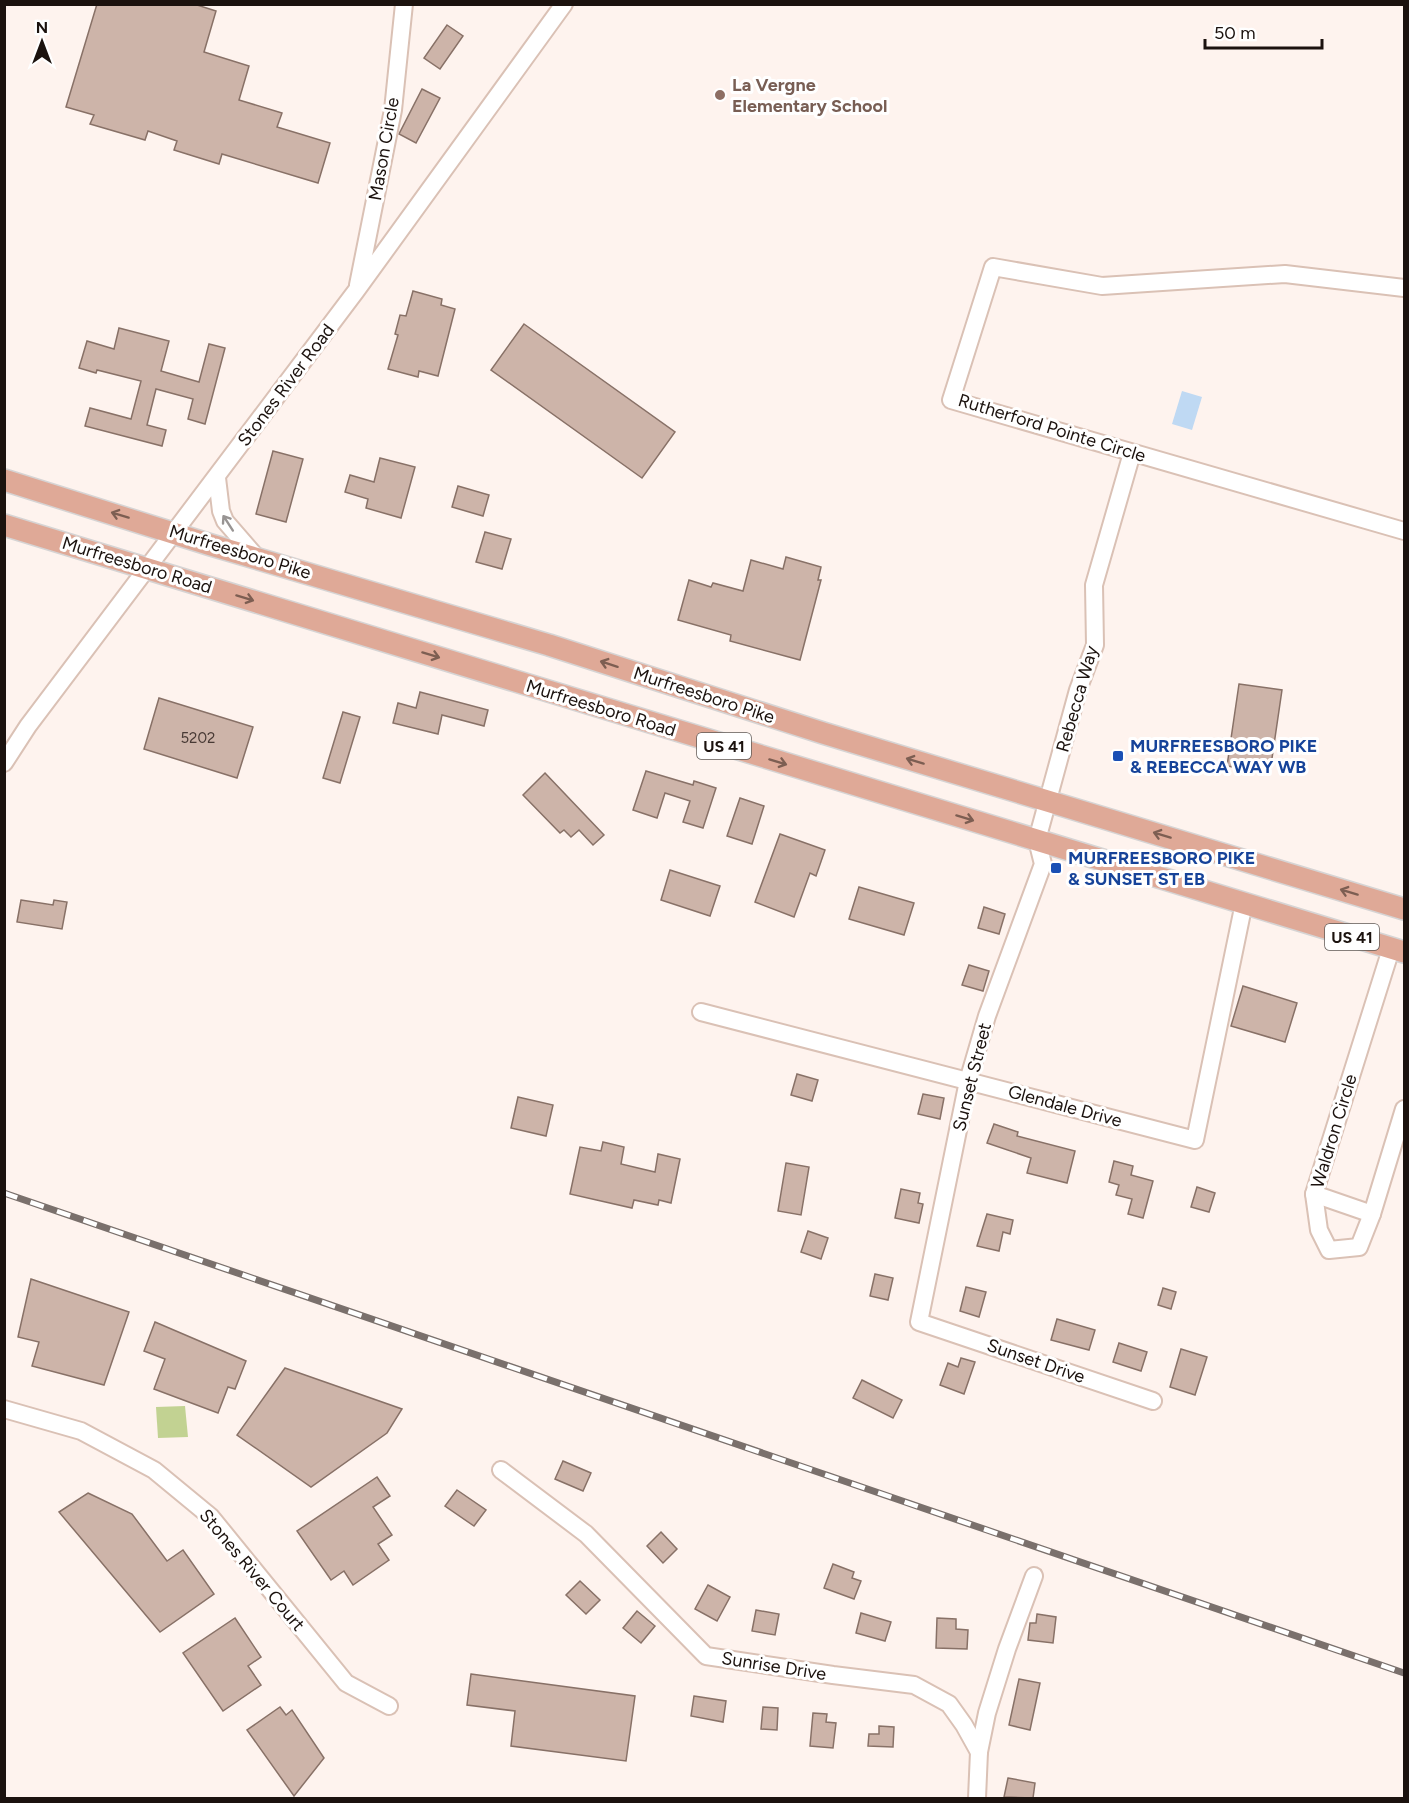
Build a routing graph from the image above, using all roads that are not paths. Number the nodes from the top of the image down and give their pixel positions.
1 (404, 4) edge
2 (564, 4) edge
3 (1404, 288) edge
4 (356, 291) junction
5 (1132, 453) junction
6 (217, 478) junction
7 (4, 480) edge
8 (4, 525) edge
9 (1404, 531) edge
10 (176, 532) junction
11 (258, 559) junction
12 (149, 568) junction
13 (4, 763) edge
14 (1047, 800) junction
15 (1037, 840) junction
16 (1244, 903) junction
17 (1404, 909) edge
18 (1398, 950) edge
19 (701, 1012) dead end
20 (968, 1081) junction
21 (1404, 1109) edge
22 (1314, 1194) junction
23 (1372, 1214) junction
24 (920, 1322) joint
25 (1153, 1401) dead end
26 (4, 1409) edge
27 (501, 1470) dead end
28 (1034, 1576) dead end
29 (389, 1706) dead end
30 (979, 1752) junction
31 (977, 1798) edge

1 - 4 street, Mason Circle
2 - 4 street, Stones River Road
3 - 5 street, Rutherford Pointe Circle
4 - 6 street, Stones River Road
5 - 9 street, Rutherford Pointe Circle
5 - 14 street, Rebecca Way
6 - 10 street, Stones River Road
11 -> 6 street
10 -> 7 main road, Murfreesboro Pike
8 - 12 main road, Murfreesboro Road
10 - 11 main road, Murfreesboro Pike
10 - 12 street, Stones River Road
14 -> 11 main road, Murfreesboro Pike
12 - 13 street, Stones River Road
12 -> 15 main road, Murfreesboro Road / US 41
14 - 15 street, Rebecca Way
17 -> 14 main road, Murfreesboro Pike
15 - 16 main road, Murfreesboro Road / US 41
15 - 20 street, Sunset Street
16 - 18 main road, Murfreesboro Road / US 41
16 - 20 street, Glendale Drive
18 - 22 street, Waldron Circle
19 - 20 street, Glendale Drive
20 - 24 street, Sunset Street
21 - 23 street, Waldron Circle
22 - 23 street
22 - 23 street, Waldron Circle
24 - 25 street, Sunset Drive
26 - 29 street, Stones River Court
27 - 30 street, Sunrise Drive
28 - 30 street
30 - 31 street

